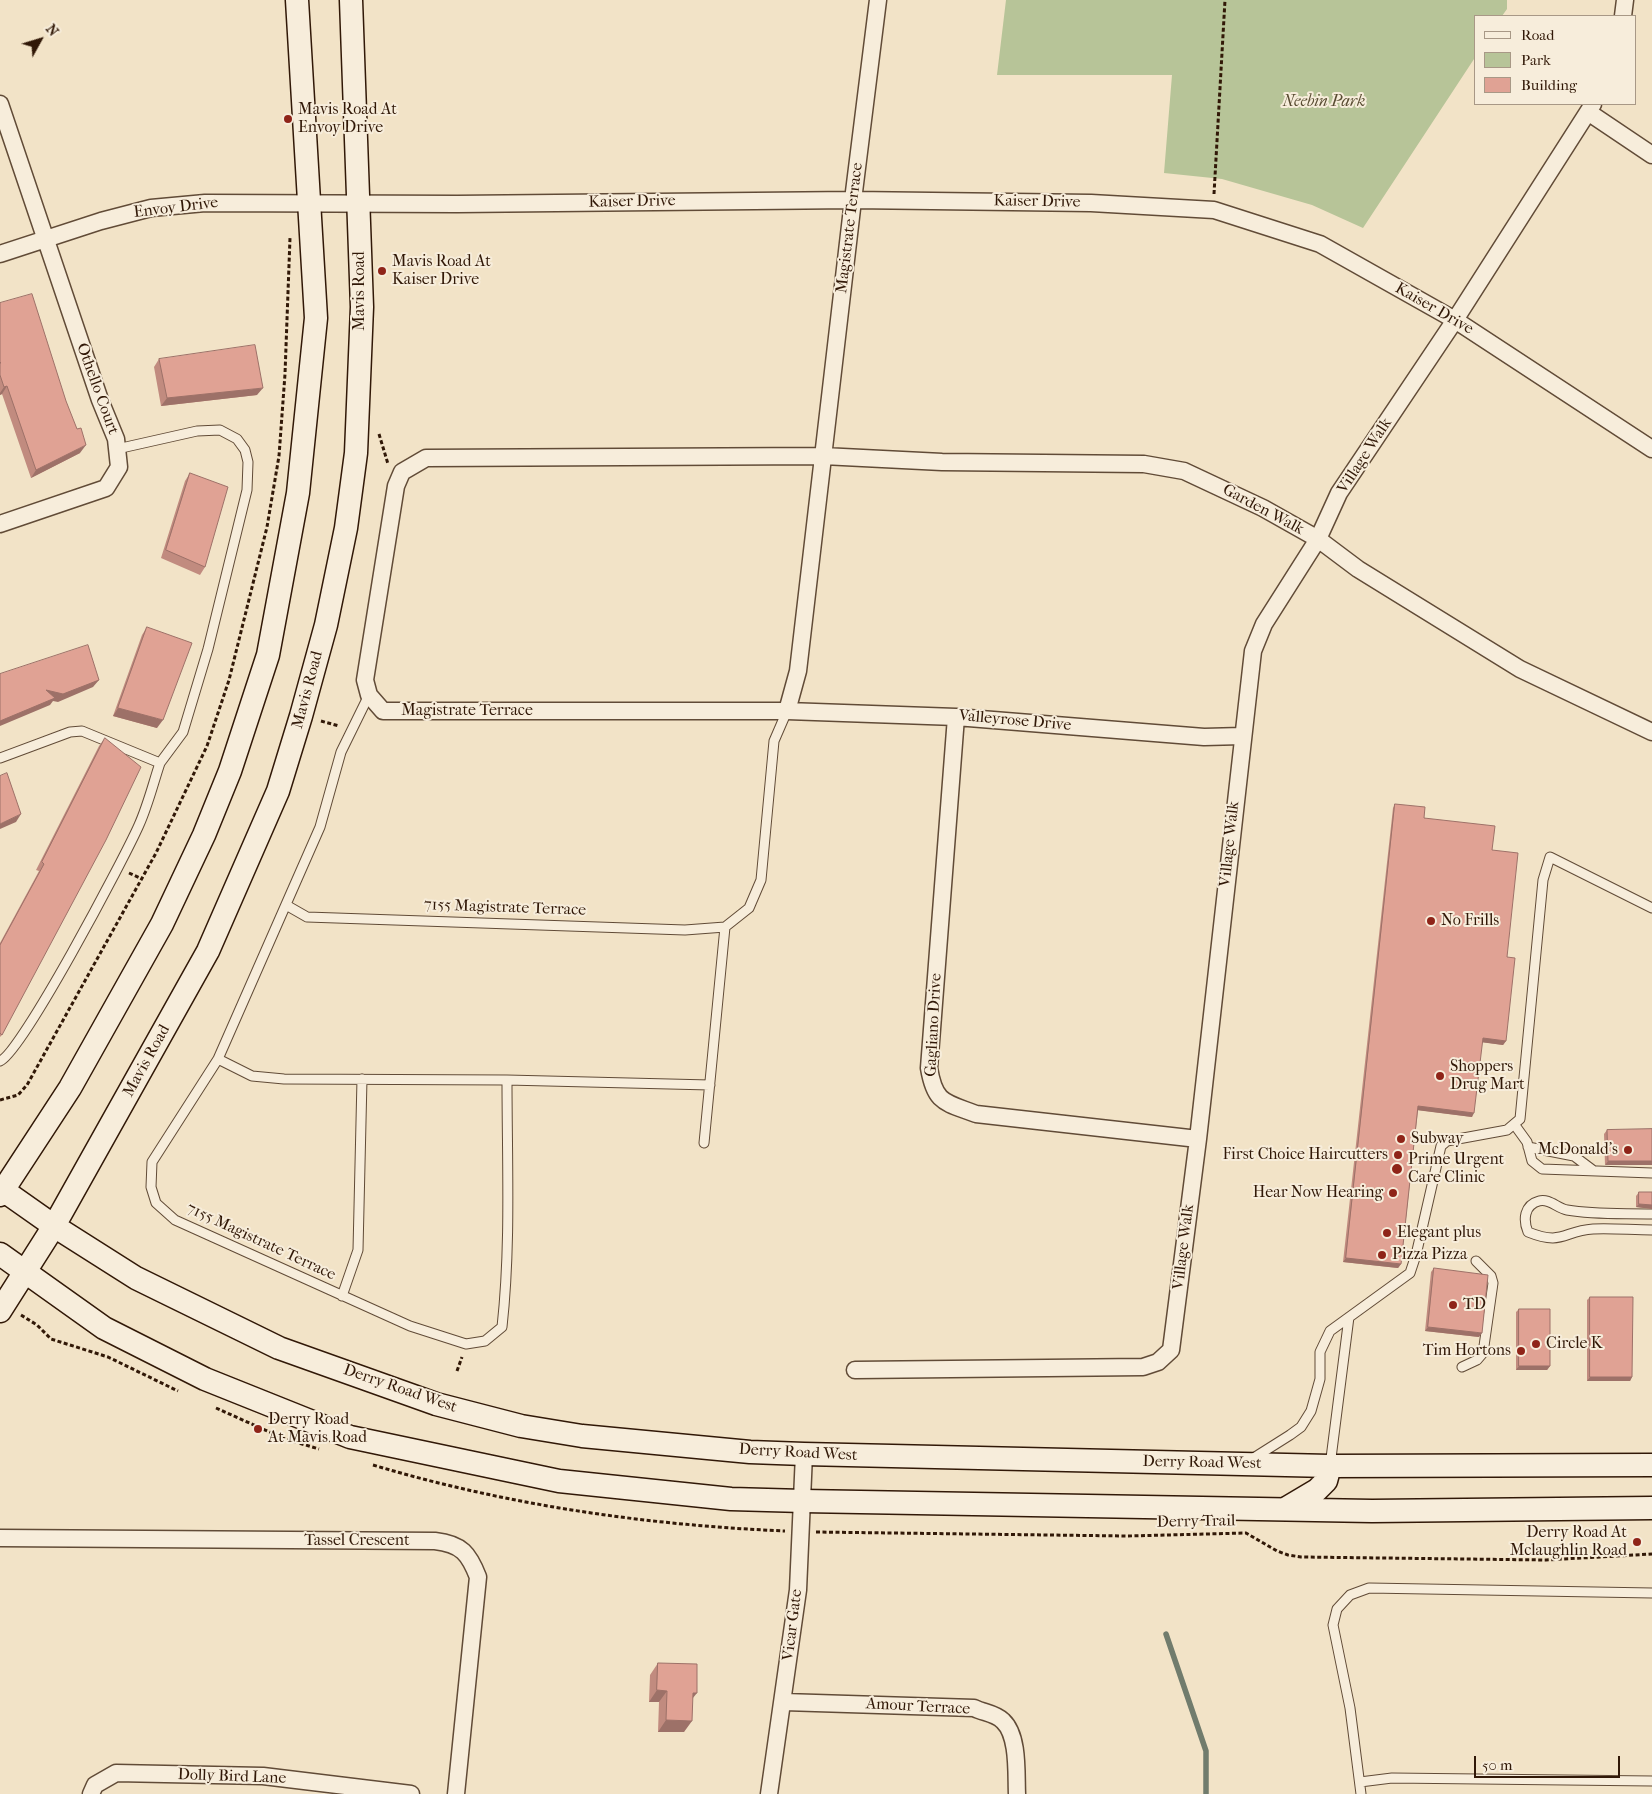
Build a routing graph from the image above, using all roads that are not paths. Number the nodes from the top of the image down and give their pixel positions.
1 (297, 0) edge
2 (351, 0) edge
3 (878, 0) edge
4 (1625, 0) edge
5 (1623, 15) edge
6 (0, 104) edge
7 (1590, 108) edge
8 (1652, 155) edge
9 (853, 200) junction
10 (310, 202) junction
11 (359, 203) junction
12 (45, 239) junction
13 (0, 254) edge
14 (1455, 320) junction
15 (117, 449) junction
16 (1652, 449) edge
17 (823, 456) junction
18 (0, 524) edge
19 (1318, 539) junction
20 (369, 695) junction
21 (787, 711) junction
22 (956, 716) junction
23 (1652, 732) edge
24 (1242, 736) junction
25 (0, 758) edge
26 (160, 763) junction
27 (286, 905) junction
28 (1652, 908) edge
29 (726, 927) junction
30 (218, 1059) junction
31 (0, 1061) edge
32 (362, 1079) junction
33 (507, 1080) junction
34 (710, 1085) junction
35 (1514, 1124) junction
36 (1198, 1139) junction
37 (704, 1143) dead end
38 (1528, 1147) junction
39 (1594, 1171) junction
40 (1652, 1173) edge
41 (1, 1192) edge
42 (1652, 1214) edge
43 (54, 1226) junction
44 (1652, 1230) edge
45 (0, 1254) edge
46 (1476, 1261) dead end
47 (25, 1272) junction
48 (342, 1296) junction
49 (0, 1311) edge
50 (1350, 1317) junction
51 (1462, 1367) dead end
52 (855, 1370) dead end
53 (804, 1454) junction
54 (1244, 1464) junction
55 (1652, 1464) edge
56 (1330, 1466) junction
57 (803, 1501) junction
58 (1284, 1509) junction
59 (1648, 1511) edge
60 (0, 1538) edge
61 (1652, 1593) edge
62 (784, 1702) junction
63 (1652, 1780) edge
64 (1360, 1782) junction
65 (91, 1794) edge
66 (411, 1794) edge
67 (456, 1794) edge
68 (768, 1794) edge
69 (1017, 1794) edge
70 (1361, 1794) edge

1 - 10 main road
2 - 11 main road, Mavis Road
3 - 9 street, Magistrate Terrace
4 - 5 street
6 - 12 street, Othello Court
7 - 8 street, Village Walk
7 - 14 street, Village Walk
9 - 11 street, Kaiser Drive
9 - 14 street, Kaiser Drive
9 - 17 street, Magistrate Terrace
10 - 11 street, Envoy Drive
10 - 12 street, Envoy Drive
10 - 41 main road
11 - 43 main road, Mavis Road
12 - 13 street, Envoy Drive
12 - 15 street, Othello Court
14 - 16 street, Kaiser Drive
14 - 19 street, Village Walk
15 - 18 street, Othello Court
15 - 26 lane
17 - 19 street, Garden Walk
17 - 20 street
17 - 21 street, Magistrate Terrace
19 - 23 street, Garden Walk
19 - 24 street, Village Walk
20 - 21 street, Magistrate Terrace
20 - 27 lane, 7155 Magistrate Terrace
21 - 22 street, Valleyrose Drive
21 - 29 lane
22 - 24 street, Valleyrose Drive
22 - 36 street, Gagliano Drive
24 - 36 street, Village Walk
25 - 26 lane
26 - 31 lane
27 - 29 lane, 7155 Magistrate Terrace
27 - 30 lane, 7155 Magistrate Terrace
28 - 35 lane
29 - 34 lane
30 - 32 lane
30 - 48 lane, 7155 Magistrate Terrace
32 - 33 lane
32 - 48 lane, 7155 Magistrate Terrace
33 - 34 lane
33 - 48 lane, 7155 Magistrate Terrace
34 - 37 lane
35 - 38 lane
35 - 50 lane
36 - 52 street, Village Walk
38 - 39 lane
38 - 39 lane
39 - 40 lane
41 - 43 main road, Derry Road West
42 - 44 lane
43 - 47 main road, Mavis Road
43 - 53 main road, Derry Road West
45 - 47 main road
46 - 51 lane
47 - 49 main road, Mavis Road
47 - 57 main road
50 - 54 lane
50 - 56 lane
53 - 54 main road, Derry Road West
53 - 57 street, Vicar Gate
54 - 56 main road, Derry Road West
55 - 56 main road, Derry Road West
56 - 58 main road
57 - 58 main road
57 - 62 street, Vicar Gate
58 - 59 main road
60 - 67 street, Tassel Crescent
61 - 64 lane
62 - 68 street, Vicar Gate
62 - 69 street, Amour Terrace
63 - 64 lane
64 - 70 lane
65 - 66 street, Dolly Bird Lane

